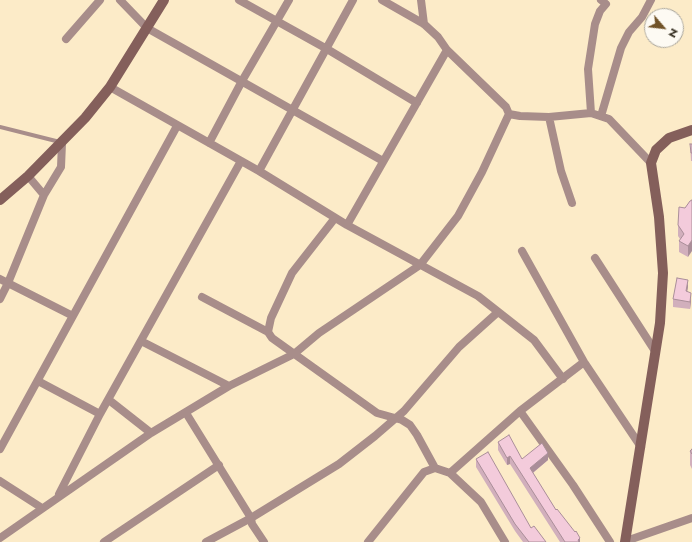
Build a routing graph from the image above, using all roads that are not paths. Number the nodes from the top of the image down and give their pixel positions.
1 (100, 0) edge
2 (120, 0) edge
3 (164, 0) edge
4 (239, 0) edge
5 (289, 0) edge
6 (353, 0) edge
7 (382, 0) edge
8 (421, 0) edge
9 (652, 0) edge
10 (605, 1) edge
11 (278, 22) junction
12 (424, 24) junction
13 (148, 28) junction
14 (66, 39) dead end
15 (327, 49) junction
16 (447, 50) junction
17 (242, 81) junction
18 (110, 87) junction
19 (417, 103) junction
20 (292, 109) junction
21 (592, 113) junction
22 (509, 114) junction
23 (600, 116) junction
24 (549, 117) junction
25 (177, 126) junction
26 (0, 127) edge
27 (692, 130) edge
28 (62, 143) junction
29 (209, 143) junction
30 (241, 161) junction
31 (383, 161) junction
32 (651, 163) junction
33 (259, 171) junction
34 (28, 176) junction
35 (44, 195) junction
36 (0, 200) edge
37 (572, 203) dead end
38 (335, 218) junction
39 (347, 225) junction
40 (522, 251) dead end
41 (595, 258) dead end
42 (420, 264) junction
43 (0, 279) edge
44 (8, 283) junction
45 (202, 297) dead end
46 (0, 299) edge
47 (498, 312) junction
48 (73, 316) junction
49 (268, 332) junction
50 (141, 341) junction
51 (655, 351) junction
52 (294, 354) junction
53 (584, 362) junction
54 (563, 379) junction
55 (38, 381) junction
56 (229, 386) junction
57 (109, 400) junction
58 (520, 411) junction
59 (100, 414) junction
60 (186, 414) junction
61 (394, 418) junction
62 (151, 433) junction
63 (641, 447) junction
64 (0, 449) edge
65 (219, 465) junction
66 (435, 468) junction
67 (450, 473) junction
68 (0, 482) edge
69 (58, 496) junction
70 (42, 508) junction
71 (251, 518) junction
72 (692, 518) edge
73 (0, 538) edge
74 (104, 542) edge
75 (206, 542) edge
76 (264, 542) edge
77 (368, 542) edge
78 (505, 542) edge
79 (610, 542) edge
80 (626, 542) edge

1 - 14 street
2 - 13 street
3 - 13 street
4 - 11 street
5 - 11 street
6 - 15 street
7 - 12 street
8 - 12 street
9 - 23 street
10 - 21 street
11 - 15 street
11 - 17 street
12 - 16 street
13 - 17 street
13 - 18 street
15 - 19 street
15 - 20 street
16 - 19 street
16 - 22 street
17 - 20 street
17 - 29 street
18 - 25 street
18 - 28 street
19 - 31 street
20 - 31 street
20 - 33 street
21 - 23 street
21 - 24 street
22 - 24 street
22 - 42 street
23 - 32 street
24 - 37 street
25 - 29 street
25 - 48 street
26 - 28 lane
27 - 32 street
28 - 34 street
28 - 35 street
29 - 30 street
30 - 33 street
30 - 50 street
31 - 39 street
32 - 51 street
33 - 38 street
34 - 35 street
34 - 36 street
35 - 44 street
38 - 39 street
38 - 49 street
39 - 42 street
40 - 53 street
41 - 51 street
42 - 47 street
42 - 52 street
43 - 44 street
44 - 46 street
44 - 48 street
45 - 49 street
47 - 54 street
47 - 61 street
48 - 55 street
49 - 52 street
50 - 56 street
50 - 57 street
51 - 63 street
52 - 56 street
52 - 61 street
53 - 54 street
53 - 63 street
54 - 58 street
55 - 59 street
55 - 64 street
56 - 60 street
57 - 59 street
57 - 62 street
58 - 67 street
58 - 79 street
59 - 69 street
60 - 62 street
60 - 65 street
61 - 66 street
61 - 71 street
62 - 69 street
63 - 80 street
65 - 71 street
65 - 74 street
66 - 67 street
66 - 77 street
67 - 78 street
68 - 70 street
69 - 70 street
70 - 73 street
71 - 75 street
71 - 76 street
72 - 80 street

